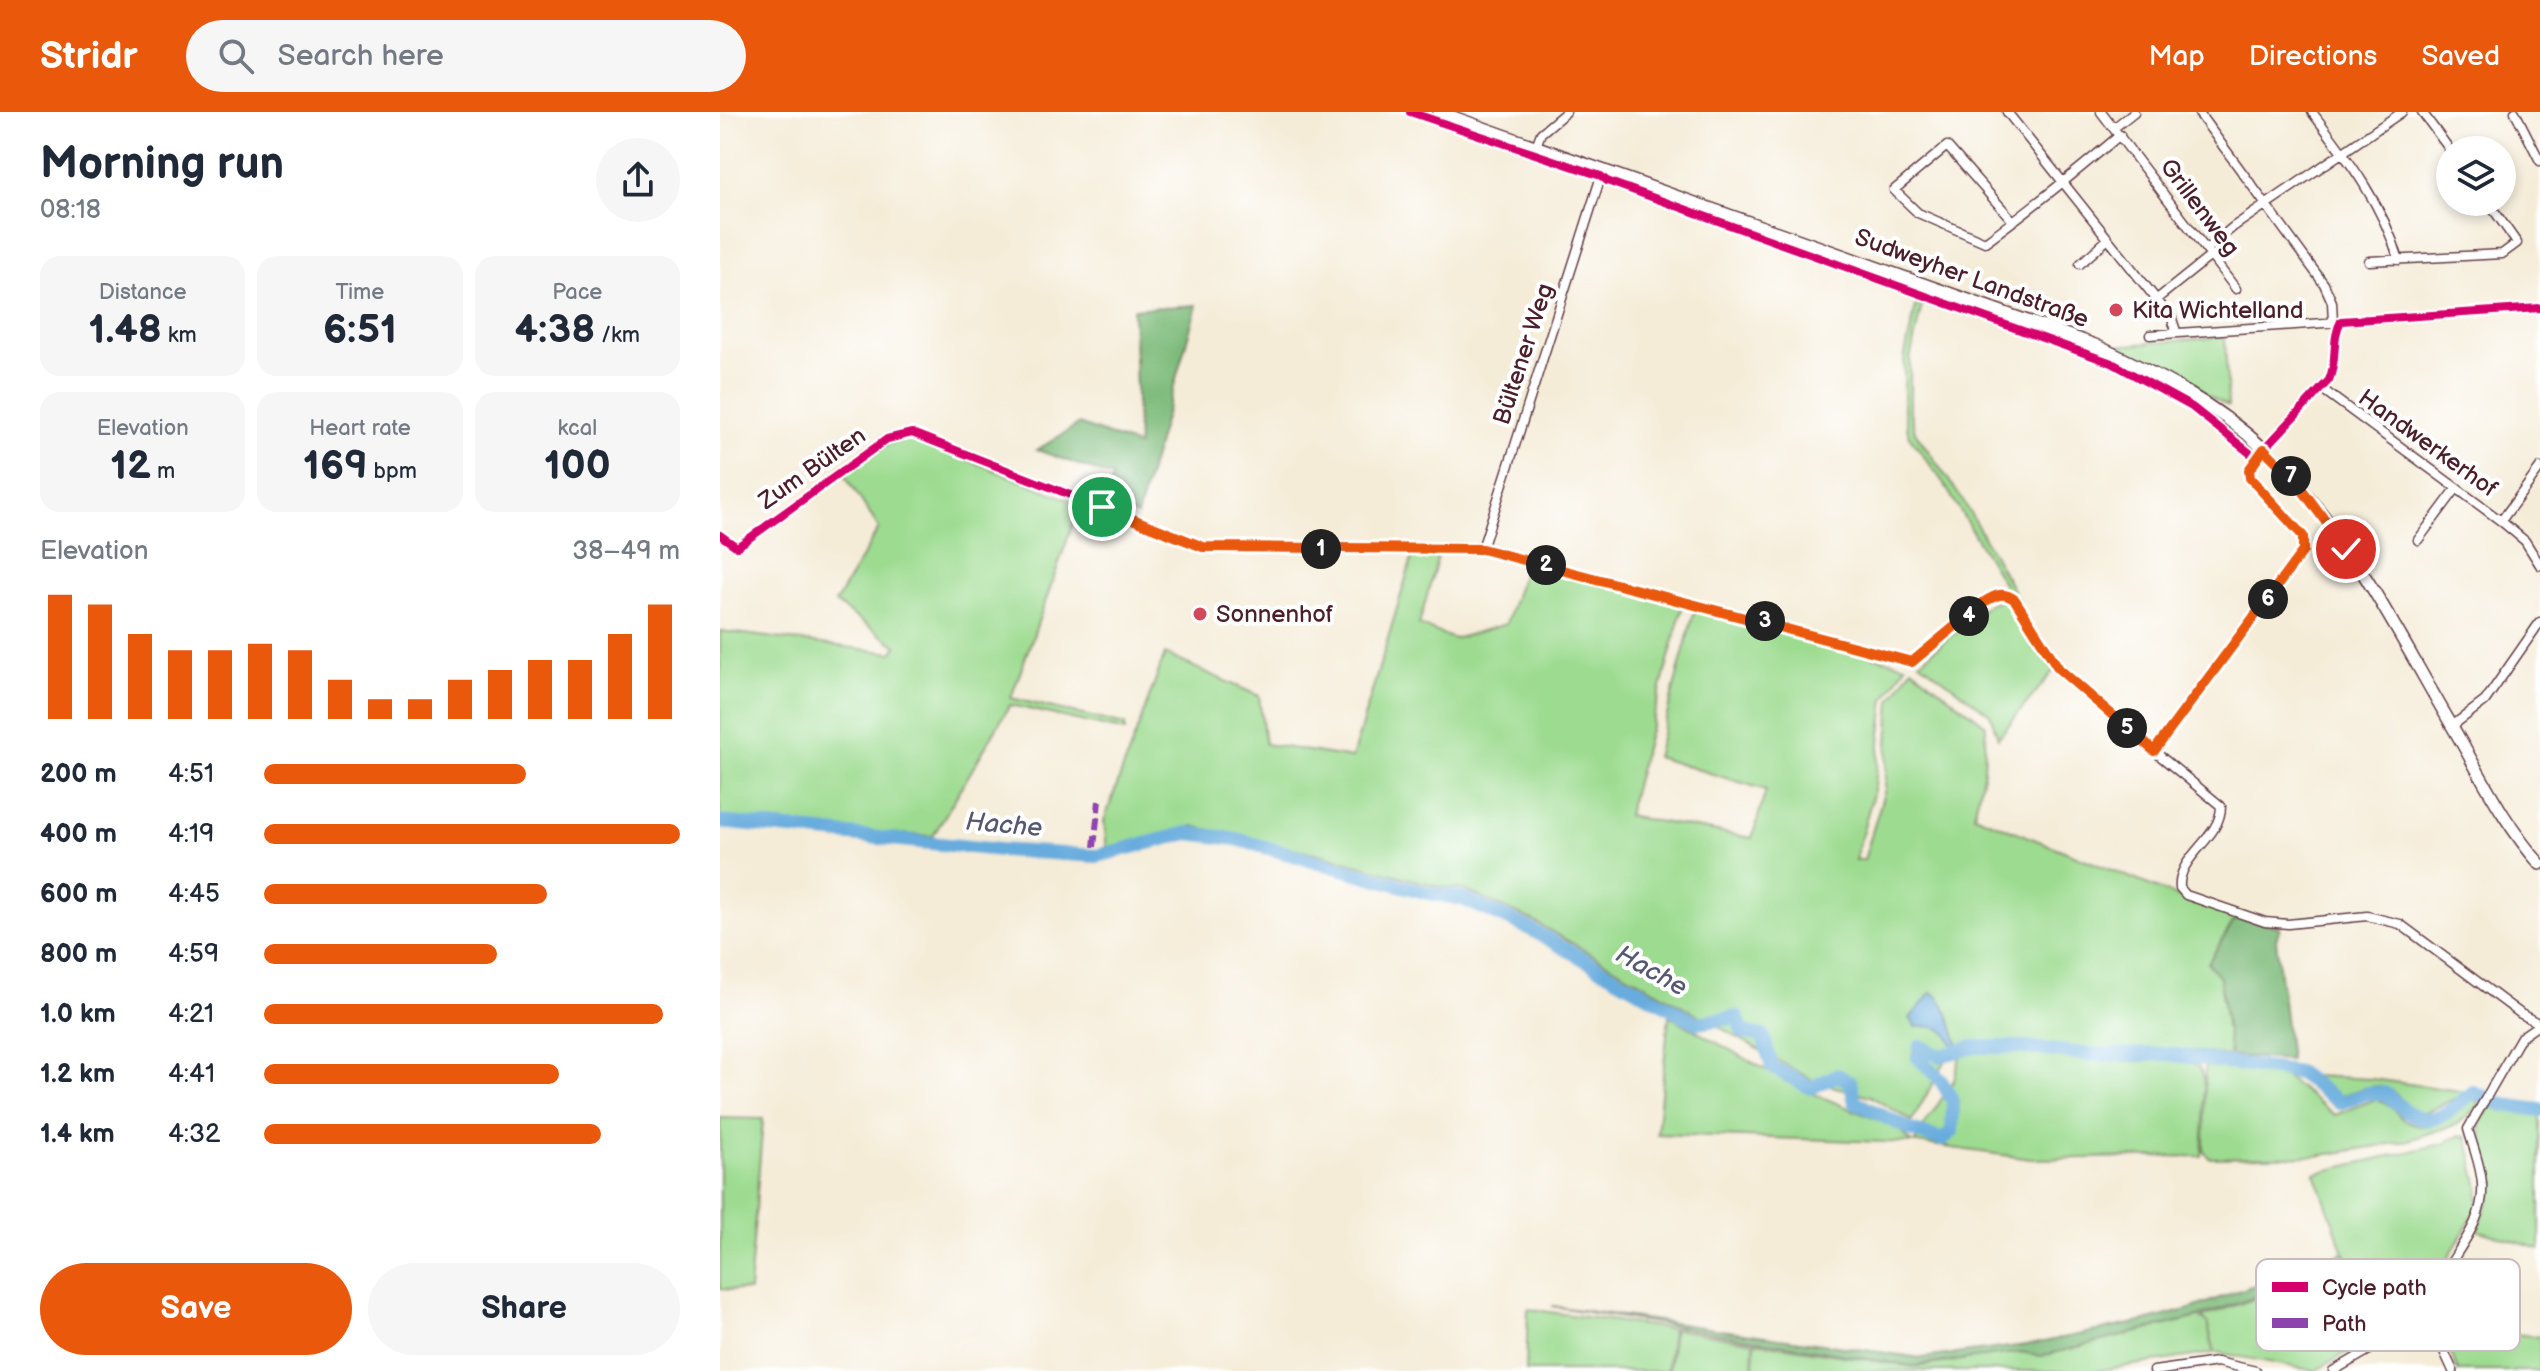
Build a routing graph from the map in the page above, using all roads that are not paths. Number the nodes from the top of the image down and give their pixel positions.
1 (1439, 112) edge
2 (1566, 112) edge
3 (2007, 112) edge
4 (2101, 112) edge
5 (2134, 112) edge
6 (2198, 112) edge
7 (2312, 112) edge
8 (2402, 112) edge
9 (2422, 112) edge
10 (2515, 112) edge
11 (2118, 131) junction
12 (2440, 136) edge
13 (1536, 146) junction
14 (2343, 153) junction
15 (2540, 161) edge
16 (1603, 170) junction
17 (2064, 182) junction
18 (2268, 204) junction
19 (2498, 216) edge
20 (2013, 221) junction
21 (2108, 239) junction
22 (2209, 252) junction
23 (2399, 260) junction
24 (2369, 261) dead end
25 (2080, 264) dead end
26 (2236, 289) dead end
27 (2157, 299) junction
28 (2540, 308) edge
29 (2337, 321) junction
30 (2176, 331) junction
31 (2150, 335) dead end
32 (2322, 389) junction
33 (2264, 449) junction
34 (2540, 468) edge
35 (2456, 489) junction
36 (2501, 521) junction
37 (720, 535) edge
38 (2418, 540) dead end
39 (1482, 549) junction
40 (2540, 565) edge
41 (2540, 622) edge
42 (2537, 638) edge
43 (2452, 726) junction
44 (2154, 751) junction
45 (2540, 864) edge
46 (2540, 1024) edge
47 (2451, 1259) edge
48 (2368, 1351) edge
49 (2444, 1351) edge
50 (2154, 1371) edge
51 (2256, 1371) edge
52 (2333, 1371) edge
53 (2453, 1371) edge

1 - 13 main road, Sudweyher Landstraße
2 - 13 street
3 - 17 street
4 - 11 street, Grillenweg
5 - 11 street
6 - 18 street
7 - 14 street
8 - 14 street
9 - 12 street
10 - 15 street
11 - 17 street
11 - 22 street, Grillenweg
13 - 16 main road, Sudweyher Landstraße
14 - 18 street
14 - 23 street
16 - 33 main road, Sudweyher Landstraße
16 - 39 street, Bültener Weg
17 - 20 street
17 - 21 street
18 - 22 street
18 - 29 street
19 - 23 street
20 - 20 street
21 - 25 street
21 - 27 street
22 - 26 street, Grillenweg
22 - 27 street
23 - 24 street
27 - 30 street
28 - 29 street
29 - 30 street
29 - 32 street, Handwerkerhof
30 - 31 street
32 - 33 street, Handwerkerhof
32 - 35 street, Handwerkerhof
33 - 43 main road, Sudweyher Landstraße
33 - 44 street
34 - 36 street
35 - 36 street, Handwerkerhof
35 - 38 street
36 - 40 street, Handwerkerhof
37 - 39 street, Zum Bülten
39 - 44 street
41 - 42 street
42 - 43 street
43 - 45 main road, Sudweyher Landstraße
44 - 46 street
46 - 47 street
48 - 52 street
49 - 53 street
50 - 51 street

